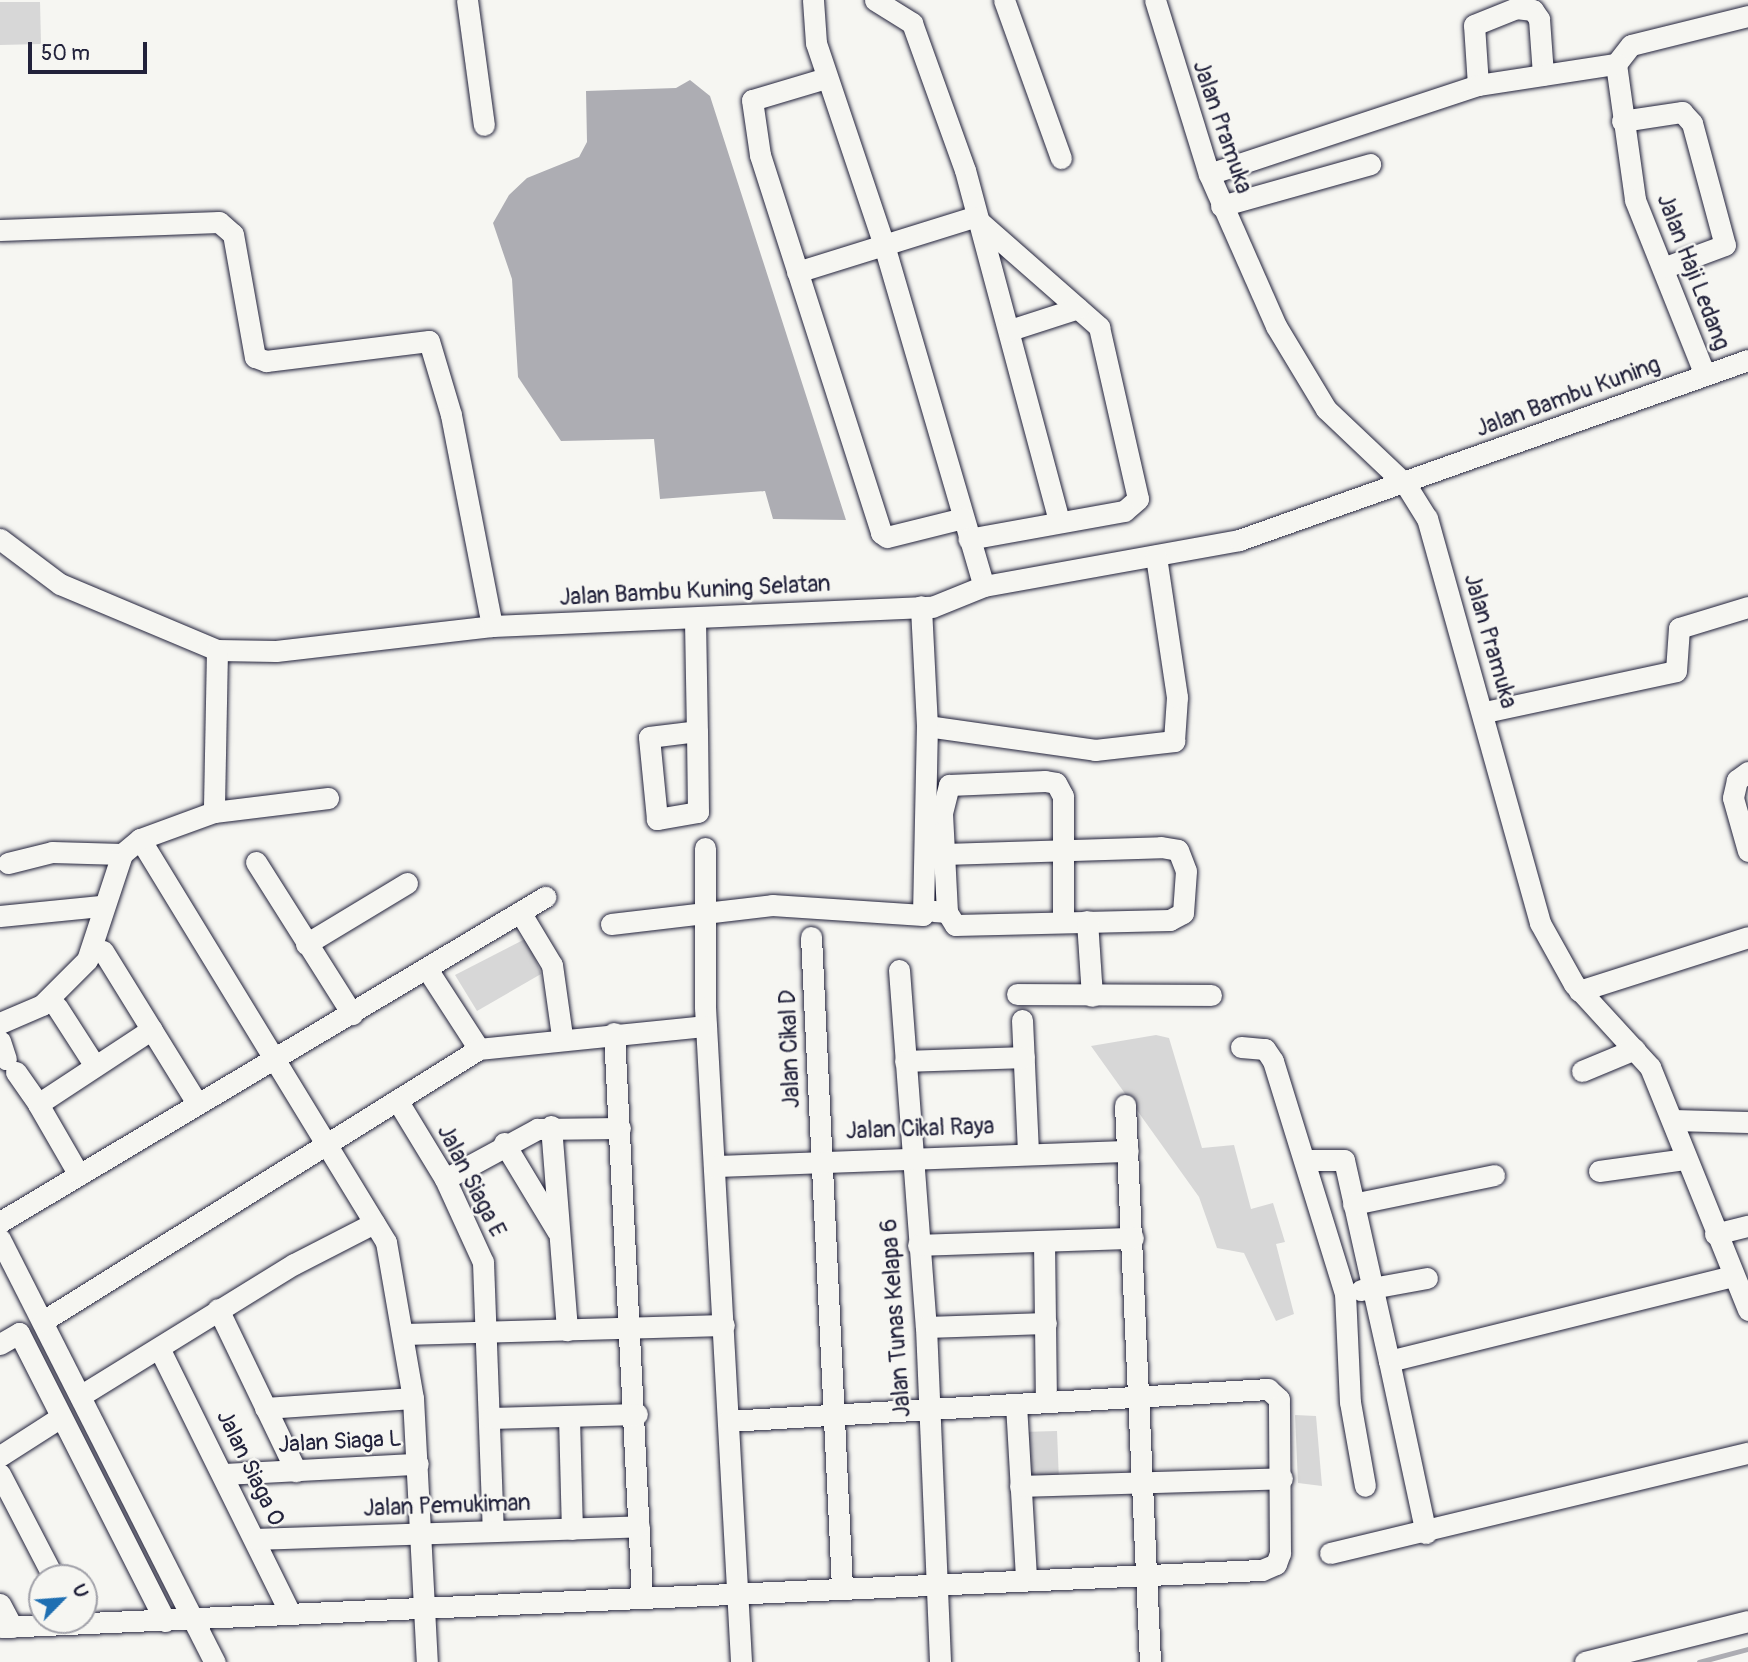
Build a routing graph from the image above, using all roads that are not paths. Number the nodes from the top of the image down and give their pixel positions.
1 (467, 0) edge
2 (813, 0) edge
3 (876, 0) edge
4 (1004, 0) edge
5 (1155, 0) edge
6 (1515, 4) edge
7 (1748, 16) edge
8 (1616, 64) junction
9 (1543, 75) junction
10 (826, 78) junction
11 (1478, 85) junction
12 (1622, 121) junction
13 (484, 125) dead end
14 (1061, 158) dead end
15 (1370, 164) dead end
16 (1209, 174) junction
17 (1221, 206) junction
18 (974, 217) junction
19 (0, 230) edge
20 (884, 245) junction
21 (1666, 267) junction
22 (797, 272) junction
23 (1078, 309) junction
24 (1010, 330) junction
25 (1748, 360) edge
26 (1705, 375) junction
27 (1406, 485) junction
28 (1059, 522) junction
29 (966, 529) junction
30 (0, 539) edge
31 (1156, 556) junction
32 (984, 586) junction
33 (921, 606) junction
34 (1748, 607) edge
35 (695, 620) junction
36 (492, 626) junction
37 (217, 650) junction
38 (1485, 712) junction
39 (927, 726) junction
40 (697, 731) dead end
41 (1748, 772) edge
42 (328, 798) dead end
43 (214, 813) junction
44 (140, 839) junction
45 (705, 848) dead end
46 (1748, 851) edge
47 (1060, 852) junction
48 (122, 854) junction
49 (944, 854) junction
50 (256, 862) dead end
51 (8, 863) dead end
52 (407, 883) dead end
53 (545, 897) dead end
54 (101, 906) junction
55 (925, 911) junction
56 (520, 912) junction
57 (947, 912) junction
58 (0, 916) edge
59 (703, 916) junction
60 (1063, 921) junction
61 (1087, 921) junction
62 (611, 924) dead end
63 (811, 937) dead end
64 (1748, 937) edge
65 (306, 944) junction
66 (103, 951) dead end
67 (427, 969) junction
68 (899, 970) dead end
69 (1579, 990) junction
70 (1017, 995) dead end
71 (1211, 995) dead end
72 (1092, 996) junction
73 (57, 1007) dead end
74 (352, 1014) junction
75 (1022, 1020) dead end
76 (0, 1023) edge
77 (706, 1026) junction
78 (152, 1029) junction
79 (614, 1033) junction
80 (562, 1036) junction
81 (1241, 1048) dead end
82 (479, 1049) junction
83 (1635, 1049) junction
84 (1024, 1056) junction
85 (8, 1058) edge
86 (273, 1061) junction
87 (905, 1061) junction
88 (95, 1066) junction
89 (1581, 1071) dead end
90 (397, 1100) junction
91 (197, 1103) junction
92 (38, 1104) junction
93 (1125, 1105) dead end
94 (1673, 1120) junction
95 (1748, 1122) edge
96 (551, 1126) junction
97 (620, 1128) junction
98 (324, 1143) junction
99 (504, 1143) junction
100 (1028, 1152) junction
101 (1128, 1152) junction
102 (910, 1156) junction
103 (822, 1159) junction
104 (1686, 1159) junction
105 (1305, 1160) junction
106 (713, 1166) junction
107 (1599, 1171) dead end
108 (79, 1175) junction
109 (1494, 1175) dead end
110 (445, 1179) junction
111 (1353, 1204) junction
112 (0, 1222) edge
113 (374, 1223) junction
114 (1748, 1226) edge
115 (1715, 1234) junction
116 (558, 1235) junction
117 (1133, 1238) junction
118 (0, 1239) edge
119 (1044, 1241) junction
120 (918, 1245) junction
121 (1732, 1276) junction
122 (1427, 1278) dead end
123 (1372, 1287) junction
124 (1346, 1293) junction
125 (218, 1309) junction
126 (1748, 1310) edge
127 (43, 1321) junction
128 (1046, 1323) junction
129 (724, 1325) junction
130 (926, 1327) junction
131 (631, 1328) junction
132 (567, 1330) junction
133 (490, 1333) junction
134 (404, 1334) junction
135 (0, 1345) edge
136 (159, 1348) junction
137 (1389, 1361) junction
138 (80, 1396) junction
139 (1135, 1397) junction
140 (412, 1398) junction
141 (1046, 1402) junction
142 (1016, 1404) junction
143 (928, 1407) junction
144 (265, 1408) junction
145 (637, 1414) junction
146 (837, 1414) junction
147 (61, 1417) junction
148 (569, 1417) junction
149 (491, 1418) junction
150 (729, 1422) junction
151 (1748, 1453) edge
152 (0, 1456) edge
153 (418, 1464) junction
154 (296, 1471) junction
155 (0, 1474) edge
156 (224, 1474) junction
157 (1282, 1478) junction
158 (1139, 1483) junction
159 (1020, 1486) junction
160 (1365, 1486) dead end
161 (639, 1526) junction
162 (572, 1529) junction
163 (493, 1531) junction
164 (420, 1532) junction
165 (1426, 1534) junction
166 (256, 1539) junction
167 (1331, 1553) dead end
168 (47, 1564) edge
169 (1142, 1574) junction
170 (1027, 1578) junction
171 (934, 1582) junction
172 (842, 1587) junction
173 (736, 1592) junction
174 (642, 1597) junction
175 (0, 1604) edge
176 (425, 1608) junction
177 (290, 1613) junction
178 (192, 1619) junction
179 (98, 1621) edge
180 (165, 1621) junction
181 (1748, 1621) edge
182 (28, 1625) edge
183 (6, 1627) edge
184 (215, 1662) edge
185 (427, 1662) edge
186 (741, 1662) edge
187 (940, 1662) edge
188 (1150, 1662) edge
189 (1585, 1662) edge

1 - 13 street
2 - 10 street
3 - 18 street
4 - 14 street
5 - 16 street, Jalan Pramuka
6 - 9 street
6 - 11 street
7 - 8 street
8 - 9 street
8 - 12 street, Jalan Haji Ledang
9 - 11 street
10 - 20 street
10 - 22 street
11 - 16 street
12 - 21 street, Jalan Haji Ledang
12 - 21 street
15 - 17 street
16 - 17 street, Jalan Pramuka
17 - 27 street, Jalan Pramuka
18 - 20 street
18 - 23 street
18 - 24 street
19 - 36 street
20 - 22 street
20 - 29 street
21 - 26 street, Jalan Haji Ledang
22 - 29 street
23 - 24 street
23 - 28 street
24 - 28 street
25 - 26 street, Jalan Bambu Kuning
26 - 27 street, Jalan Bambu Kuning
27 - 31 street, Jalan Bambu Kuning Selatan
27 - 38 street, Jalan Pramuka
28 - 29 street
29 - 32 street
30 - 37 street, Jalan Bambu Kuning Selatan
31 - 32 street, Jalan Bambu Kuning Selatan
31 - 39 street
32 - 33 street, Jalan Bambu Kuning Selatan
33 - 35 street, Jalan Bambu Kuning Selatan
33 - 39 street
34 - 38 street
35 - 36 street, Jalan Bambu Kuning Selatan
35 - 40 street
36 - 37 street, Jalan Bambu Kuning Selatan
37 - 43 street
38 - 69 street, Jalan Pramuka
39 - 55 street
41 - 46 street
42 - 43 street
43 - 44 street
44 - 48 street
44 - 86 street
45 - 59 street
47 - 49 street
47 - 49 street
47 - 60 street
47 - 61 street
48 - 51 street
48 - 54 street
49 - 57 street
50 - 65 street
52 - 65 street
53 - 56 street
54 - 58 street
54 - 76 street
55 - 57 street
55 - 59 street
56 - 67 street
56 - 80 street
57 - 60 street
59 - 62 street
59 - 77 street
60 - 61 street
61 - 72 street
63 - 103 street, Jalan Cikal D
64 - 69 street
65 - 74 street
66 - 78 street
67 - 74 street
67 - 82 street
68 - 87 street, Jalan Tunas Kelapa 6
69 - 83 street, Jalan Pramuka
70 - 72 street
71 - 72 street
73 - 88 street
74 - 86 street
75 - 84 street
77 - 79 street
77 - 106 street
78 - 88 street
78 - 91 street
79 - 80 street
79 - 97 street
80 - 82 street
81 - 105 street
82 - 90 street
83 - 89 street
83 - 94 street, Jalan Pramuka
84 - 87 street
84 - 100 street
85 - 92 street
86 - 91 street
86 - 98 street
87 - 102 street, Jalan Tunas Kelapa 6
88 - 92 street
90 - 98 street
90 - 110 street, Jalan Siaga E
91 - 108 street
92 - 108 street
93 - 101 street
94 - 95 street
94 - 104 street, Jalan Pramuka
96 - 97 street
96 - 99 street
96 - 116 street
97 - 131 street
98 - 113 street
98 - 127 street
99 - 110 street
99 - 116 street
100 - 101 street, Jalan Cikal Raya
100 - 102 street, Jalan Cikal Raya
101 - 117 street
102 - 103 street, Jalan Cikal Raya
102 - 120 street, Jalan Tunas Kelapa 6
103 - 106 street, Jalan Cikal Raya
103 - 146 street, Jalan Cikal D
104 - 107 street
104 - 115 street, Jalan Pramuka
105 - 111 street
105 - 124 street
106 - 129 street
108 - 112 street
109 - 111 street
110 - 133 street, Jalan Siaga E
111 - 123 street
113 - 125 street
113 - 134 street
114 - 115 street
115 - 121 street, Jalan Pramuka
116 - 132 street
117 - 119 street
117 - 139 street
118 - 127 street
119 - 120 street
119 - 128 street
120 - 130 street, Jalan Tunas Kelapa 6
121 - 126 street, Jalan Pramuka
121 - 137 street
122 - 123 street
123 - 124 street
123 - 137 street
124 - 160 street
125 - 136 street
125 - 144 street
127 - 138 street
128 - 130 street
128 - 141 street
129 - 131 street
129 - 150 street
130 - 143 street, Jalan Tunas Kelapa 6
131 - 132 street
131 - 145 street
132 - 133 street
133 - 134 street
133 - 149 street, Jalan Siaga E
134 - 140 street
135 - 147 street
136 - 138 street
136 - 156 street, Jalan Siaga O
137 - 165 street
138 - 178 street
139 - 141 street
139 - 157 street
139 - 158 street
140 - 144 street
140 - 153 street
141 - 142 street
142 - 143 street
142 - 159 street
143 - 146 street
143 - 171 street, Jalan Tunas Kelapa 6
144 - 154 street
145 - 148 street
145 - 161 street
146 - 150 street
146 - 172 street, Jalan Cikal D
147 - 152 street
147 - 180 street
148 - 149 street
148 - 162 street
149 - 163 street, Jalan Siaga E
150 - 173 street
151 - 165 street
153 - 154 street, Jalan Siaga L
153 - 164 street
154 - 156 street, Jalan Siaga L
155 - 168 street
156 - 166 street, Jalan Siaga O
157 - 158 street
157 - 169 street
158 - 159 street
158 - 169 street
159 - 170 street
161 - 162 street, Jalan Pemukiman
161 - 174 street
162 - 163 street, Jalan Pemukiman
163 - 164 street, Jalan Pemukiman
164 - 166 street, Jalan Pemukiman
164 - 176 street
165 - 167 street
166 - 177 street, Jalan Siaga O
169 - 170 street
169 - 188 street
170 - 171 street
171 - 172 street
171 - 187 street, Jalan Tunas Kelapa 6
172 - 173 street
173 - 174 street
173 - 186 street
174 - 176 street
175 - 183 street
176 - 177 street
176 - 185 street
177 - 178 street
178 - 180 street
178 - 184 street
179 - 180 street
181 - 189 street
182 - 183 street

